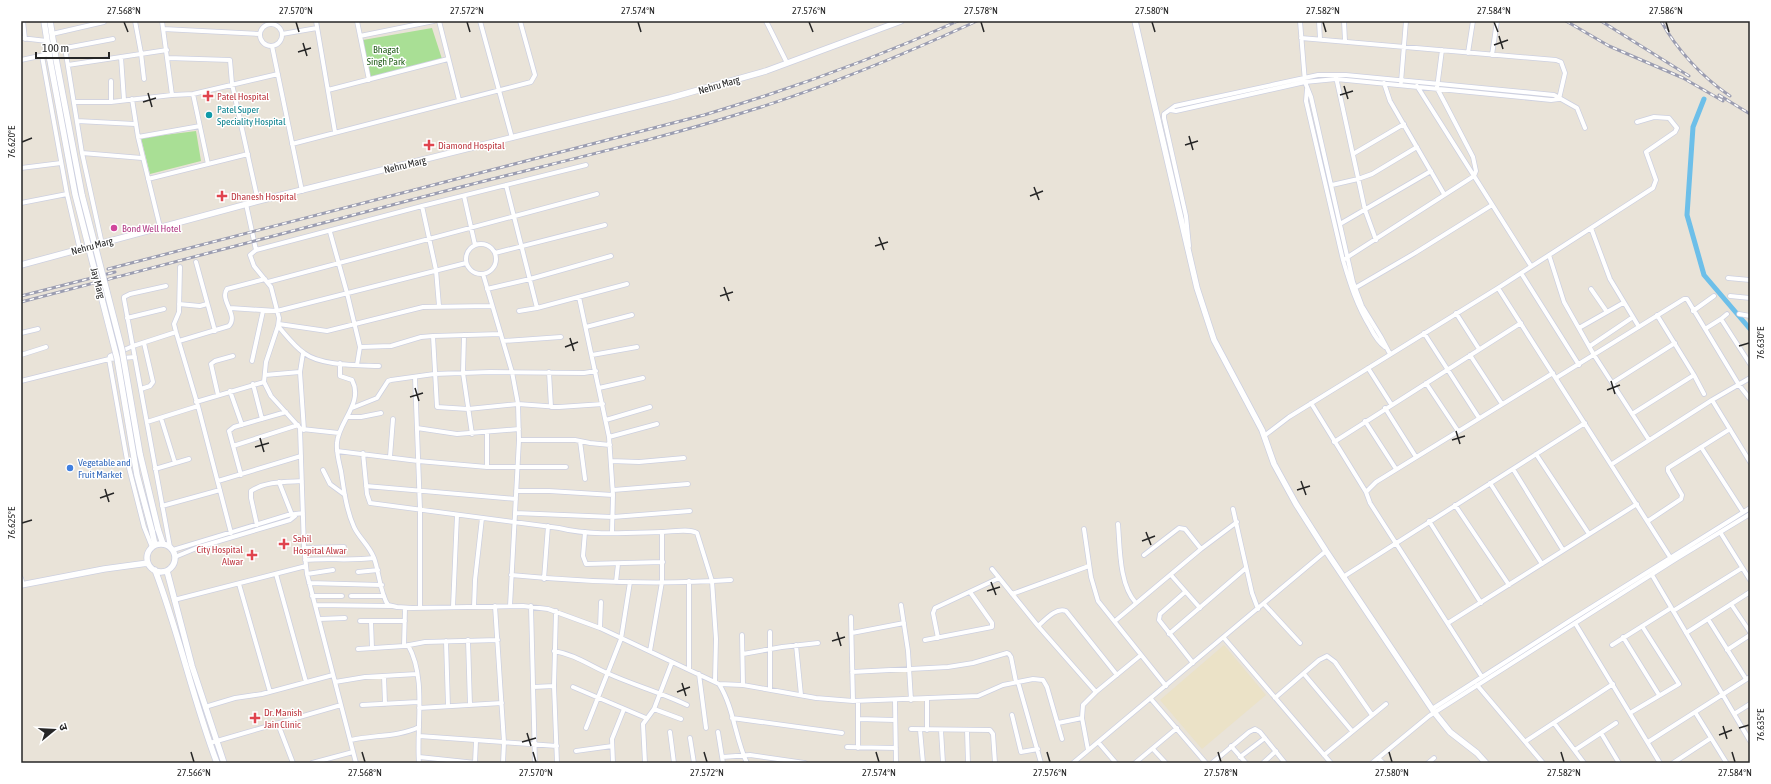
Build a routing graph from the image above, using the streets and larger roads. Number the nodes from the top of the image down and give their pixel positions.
1 (23, 21) edge
2 (44, 21) edge
3 (50, 21) edge
4 (135, 21) edge
5 (162, 21) edge
6 (316, 21) edge
7 (357, 21) edge
8 (434, 21) edge
9 (439, 21) edge
10 (480, 21) edge
11 (520, 21) edge
12 (766, 21) edge
13 (901, 21) edge
14 (1135, 21) edge
15 (1300, 21) edge
16 (1319, 21) edge
17 (1344, 21) edge
18 (1406, 21) edge
19 (1473, 21) edge
20 (1497, 21) edge
21 (104, 22) dead end
22 (269, 23) edge
23 (317, 28) junction
24 (164, 29) junction
25 (52, 34) junction
26 (260, 34) junction
27 (282, 34) junction
28 (360, 36) junction
29 (23, 38) edge
30 (1301, 38) junction
31 (113, 39) dead end
32 (1320, 39) junction
33 (47, 41) junction
34 (1345, 41) junction
35 (272, 46) junction
36 (1404, 47) junction
37 (65, 48) junction
38 (55, 50) junction
39 (167, 50) junction
40 (1442, 50) junction
41 (1468, 52) junction
42 (141, 53) junction
43 (1492, 55) junction
44 (42, 56) junction
45 (50, 57) junction
46 (121, 57) junction
47 (168, 58) junction
48 (448, 59) junction
49 (21, 60) edge
50 (787, 63) junction
51 (68, 65) junction
52 (278, 74) junction
53 (1336, 77) junction
54 (144, 79) dead end
55 (369, 80) junction
56 (1305, 80) junction
57 (1401, 80) junction
58 (111, 81) dead end
59 (1384, 83) junction
60 (232, 84) junction
61 (1401, 85) junction
62 (1417, 86) junction
63 (1437, 86) junction
64 (499, 89) junction
65 (1307, 89) junction
66 (328, 90) junction
67 (194, 94) junction
68 (172, 95) junction
69 (132, 99) junction
70 (1559, 99) junction
71 (124, 100) junction
72 (458, 100) junction
73 (74, 102) junction
74 (111, 102) junction
75 (77, 121) junction
76 (1637, 122) dead end
77 (135, 124) junction
78 (1404, 124) junction
79 (200, 126) junction
80 (1585, 128) dead end
81 (336, 132) junction
82 (138, 137) junction
83 (512, 138) junction
84 (292, 144) junction
85 (1417, 147) junction
86 (82, 153) junction
87 (248, 154) junction
88 (1353, 154) junction
89 (142, 158) junction
90 (61, 163) junction
91 (208, 164) junction
92 (586, 165) dead end
93 (21, 168) edge
94 (1431, 171) junction
95 (1474, 176) junction
96 (148, 179) junction
97 (1358, 179) junction
98 (506, 185) junction
99 (1332, 186) junction
100 (302, 191) junction
101 (67, 194) junction
102 (597, 194) dead end
103 (1444, 194) junction
104 (464, 196) junction
105 (258, 201) junction
106 (21, 203) edge
107 (246, 204) junction
108 (1492, 205) junction
109 (422, 206) junction
110 (1365, 210) junction
111 (515, 216) junction
112 (1340, 224) junction
113 (605, 225) dead end
114 (160, 227) junction
115 (471, 228) junction
116 (1591, 228) junction
117 (330, 232) junction
118 (430, 240) junction
119 (1376, 240) junction
120 (102, 244) junction
121 (475, 245) junction
122 (522, 246) junction
123 (80, 250) junction
124 (256, 250) junction
125 (495, 253) junction
126 (1549, 255) junction
127 (611, 256) dead end
128 (1345, 259) junction
129 (196, 262) dead end
130 (466, 263) junction
131 (340, 264) junction
132 (1191, 264) junction
133 (21, 265) edge
134 (1531, 266) junction
135 (180, 267) dead end
136 (436, 270) junction
137 (1521, 273) junction
138 (483, 274) junction
139 (1728, 278) dead end
140 (530, 279) junction
141 (1750, 280) edge
142 (267, 281) junction
143 (626, 284) dead end
144 (166, 286) dead end
145 (1355, 288) junction
146 (1498, 288) junction
147 (487, 289) junction
148 (1591, 289) dead end
149 (347, 293) junction
150 (1714, 296) dead end
151 (1730, 296) dead end
152 (579, 297) junction
153 (1750, 298) edge
154 (1623, 303) junction
155 (179, 304) junction
156 (207, 304) junction
157 (439, 306) junction
158 (492, 306) junction
159 (230, 308) junction
160 (537, 308) junction
161 (164, 309) dead end
162 (1693, 310) junction
163 (263, 311) junction
164 (277, 311) junction
165 (519, 311) dead end
166 (1607, 312) junction
167 (1456, 313) junction
168 (1727, 314) dead end
169 (1739, 314) dead end
170 (632, 315) dead end
171 (1657, 315) junction
172 (1750, 316) edge
173 (1633, 317) junction
174 (127, 318) junction
175 (1721, 319) junction
176 (1521, 323) junction
177 (355, 324) junction
178 (278, 325) junction
179 (586, 327) junction
180 (1639, 327) junction
181 (1579, 328) junction
182 (38, 329) dead end
183 (1705, 329) junction
184 (215, 331) junction
185 (176, 332) junction
186 (21, 333) edge
187 (1424, 333) junction
188 (500, 334) junction
189 (464, 335) junction
190 (433, 336) junction
191 (561, 338) dead end
192 (179, 341) junction
193 (503, 341) junction
194 (144, 342) junction
195 (1675, 343) junction
196 (133, 346) junction
197 (360, 346) junction
198 (1590, 346) junction
199 (46, 347) dead end
200 (637, 347) dead end
201 (1385, 347) junction
202 (1479, 349) junction
203 (303, 353) junction
204 (1390, 354) junction
205 (21, 355) edge
206 (592, 355) junction
207 (1470, 355) junction
208 (1594, 355) junction
209 (233, 356) dead end
210 (135, 357) junction
211 (109, 359) junction
212 (252, 361) dead end
213 (340, 363) junction
214 (1579, 364) junction
215 (1750, 364) edge
216 (357, 365) junction
217 (379, 366) dead end
218 (1368, 368) junction
219 (1448, 369) junction
220 (596, 370) junction
221 (300, 372) junction
222 (512, 372) junction
223 (549, 372) junction
224 (463, 373) junction
225 (1553, 373) junction
226 (434, 374) junction
227 (1694, 375) junction
228 (265, 376) junction
229 (415, 377) junction
230 (643, 378) dead end
231 (1556, 378) junction
232 (1750, 378) edge
233 (21, 381) edge
234 (264, 382) junction
235 (1426, 383) junction
236 (1612, 383) junction
237 (252, 384) junction
238 (1739, 385) junction
239 (599, 388) junction
240 (141, 389) junction
241 (230, 391) junction
242 (1704, 394) dead end
243 (218, 395) junction
244 (1750, 399) edge
245 (1712, 400) junction
246 (197, 404) junction
247 (518, 404) junction
248 (602, 404) junction
249 (1311, 404) junction
250 (1391, 404) junction
251 (1502, 404) junction
252 (551, 407) junction
253 (650, 407) dead end
254 (352, 408) junction
255 (1385, 408) junction
256 (468, 409) junction
257 (286, 412) junction
258 (380, 413) dead end
259 (1632, 414) junction
260 (348, 417) junction
261 (161, 418) junction
262 (1479, 418) junction
263 (262, 419) junction
264 (393, 419) dead end
265 (606, 420) junction
266 (1365, 421) junction
267 (147, 422) junction
268 (1585, 423) junction
269 (656, 424) dead end
270 (242, 425) junction
271 (301, 428) junction
272 (417, 428) junction
273 (519, 429) junction
274 (1730, 429) junction
275 (1458, 431) junction
276 (339, 433) junction
277 (487, 433) junction
278 (472, 434) junction
279 (1264, 436) junction
280 (609, 437) junction
281 (519, 440) junction
282 (1649, 440) junction
283 (580, 441) junction
284 (1334, 442) junction
285 (610, 444) junction
286 (233, 446) junction
287 (1701, 447) junction
288 (337, 451) junction
289 (363, 453) junction
290 (1536, 454) junction
291 (301, 456) junction
292 (390, 457) junction
293 (1416, 457) junction
294 (684, 458) dead end
295 (189, 459) dead end
296 (418, 461) junction
297 (611, 461) junction
298 (1750, 461) edge
299 (174, 464) junction
300 (1612, 464) junction
301 (487, 467) junction
302 (517, 467) junction
303 (566, 468) dead end
304 (1513, 468) junction
305 (155, 469) junction
306 (323, 470) dead end
307 (1396, 470) junction
308 (241, 475) junction
309 (585, 479) dead end
310 (218, 481) junction
311 (302, 481) junction
312 (279, 482) junction
313 (1490, 483) junction
314 (688, 484) dead end
315 (366, 486) junction
316 (220, 490) junction
317 (613, 490) junction
318 (516, 491) junction
319 (419, 492) junction
320 (1366, 492) junction
321 (345, 495) junction
322 (613, 495) junction
323 (516, 500) junction
324 (1456, 504) junction
325 (1637, 504) junction
326 (162, 506) junction
327 (1750, 508) edge
328 (420, 509) junction
329 (1233, 509) dead end
330 (690, 510) dead end
331 (1743, 512) junction
332 (303, 513) junction
333 (515, 513) junction
334 (294, 515) junction
335 (457, 515) junction
336 (1748, 515) edge
337 (613, 517) junction
338 (482, 518) junction
339 (1750, 520) edge
340 (1429, 521) junction
341 (1648, 521) junction
342 (1237, 522) junction
343 (514, 523) junction
344 (1118, 524) dead end
345 (257, 525) junction
346 (548, 526) junction
347 (1084, 529) dead end
348 (585, 532) junction
349 (612, 532) junction
350 (662, 532) junction
351 (1720, 532) junction
352 (231, 533) junction
353 (1589, 534) junction
354 (1395, 543) junction
355 (163, 544) junction
356 (154, 546) junction
357 (344, 547) dead end
358 (172, 548) junction
359 (304, 548) junction
360 (1201, 549) junction
361 (1563, 550) junction
362 (1326, 551) junction
363 (1144, 555) dead end
364 (175, 557) junction
365 (1670, 557) junction
366 (374, 558) junction
367 (305, 560) junction
368 (663, 562) junction
369 (148, 563) junction
370 (618, 564) junction
371 (1542, 564) junction
372 (306, 566) junction
373 (1089, 566) junction
374 (1246, 568) junction
375 (1742, 568) junction
376 (992, 569) dead end
377 (155, 570) junction
378 (333, 570) dead end
379 (378, 570) junction
380 (167, 571) junction
381 (358, 572) dead end
382 (276, 574) junction
383 (307, 574) junction
384 (1170, 575) junction
385 (1652, 575) junction
386 (511, 576) junction
387 (1343, 577) junction
388 (21, 578) edge
389 (999, 578) junction
390 (544, 579) junction
391 (731, 580) dead end
392 (1750, 580) edge
393 (712, 581) junction
394 (616, 582) junction
395 (630, 582) junction
396 (662, 582) junction
397 (689, 582) junction
398 (309, 583) junction
399 (239, 584) junction
400 (22, 585) edge
401 (382, 585) junction
402 (1509, 585) junction
403 (970, 592) junction
404 (1185, 592) junction
405 (1750, 592) edge
406 (1012, 594) junction
407 (312, 596) junction
408 (342, 596) dead end
409 (351, 596) dead end
410 (384, 596) junction
411 (174, 600) junction
412 (601, 602) dead end
413 (1136, 603) junction
414 (1481, 603) junction
415 (1264, 604) junction
416 (1731, 604) junction
417 (315, 605) junction
418 (901, 605) dead end
419 (390, 606) junction
420 (496, 606) junction
421 (510, 606) junction
422 (531, 606) junction
423 (453, 607) junction
424 (474, 607) junction
425 (405, 608) junction
426 (420, 608) junction
427 (1200, 608) junction
428 (1258, 609) junction
429 (1672, 610) junction
430 (556, 611) junction
431 (851, 617) dead end
432 (345, 618) dead end
433 (319, 619) junction
434 (1708, 619) junction
435 (405, 620) junction
436 (360, 621) dead end
437 (371, 621) junction
438 (1114, 621) junction
439 (904, 623) junction
440 (1448, 623) junction
441 (1575, 623) junction
442 (1038, 626) junction
443 (1642, 626) junction
444 (600, 628) junction
445 (770, 632) dead end
446 (852, 633) junction
447 (1686, 633) junction
448 (1169, 634) junction
449 (1750, 634) edge
450 (742, 635) dead end
451 (938, 638) junction
452 (1224, 638) junction
453 (1623, 638) junction
454 (621, 639) junction
455 (468, 640) junction
456 (498, 640) junction
457 (925, 640) dead end
458 (446, 641) junction
459 (818, 643) dead end
460 (1300, 643) dead end
461 (1612, 644) dead end
462 (186, 645) junction
463 (796, 645) junction
464 (406, 646) junction
465 (180, 647) junction
466 (372, 648) junction
467 (358, 649) dead end
468 (769, 650) junction
469 (1727, 650) junction
470 (554, 651) junction
471 (650, 652) junction
472 (743, 654) junction
473 (1141, 655) junction
474 (672, 662) junction
475 (1193, 663) junction
476 (689, 669) junction
477 (910, 670) junction
478 (852, 672) junction
479 (608, 673) junction
480 (417, 674) junction
481 (700, 674) junction
482 (1117, 674) junction
483 (1304, 674) junction
484 (333, 675) junction
485 (384, 676) junction
486 (1750, 676) edge
487 (1482, 677) junction
488 (1746, 679) junction
489 (715, 681) junction
490 (306, 682) junction
491 (335, 682) junction
492 (1017, 682) junction
493 (719, 684) junction
494 (1613, 684) junction
495 (743, 685) junction
496 (1477, 685) junction
497 (554, 686) junction
498 (1166, 686) junction
499 (533, 687) junction
500 (573, 687) dead end
501 (770, 689) junction
502 (270, 692) junction
503 (661, 692) junction
504 (1096, 692) junction
505 (1722, 694) junction
506 (801, 695) junction
507 (1659, 695) junction
508 (598, 698) junction
509 (1275, 698) junction
510 (928, 699) junction
511 (1151, 699) junction
512 (895, 700) junction
513 (911, 700) junction
514 (856, 701) junction
515 (418, 702) junction
516 (502, 703) junction
517 (385, 704) junction
518 (1386, 704) dead end
519 (1750, 704) edge
520 (341, 705) junction
521 (362, 705) dead end
522 (470, 705) junction
523 (687, 705) dead end
524 (448, 706) junction
525 (205, 707) junction
526 (419, 708) junction
527 (624, 709) junction
528 (654, 709) junction
529 (1433, 711) junction
530 (1695, 712) junction
531 (1630, 713) junction
532 (1734, 714) junction
533 (1012, 715) dead end
534 (1372, 715) junction
535 (646, 718) junction
536 (732, 718) junction
537 (1082, 718) junction
538 (681, 719) dead end
539 (858, 719) junction
540 (895, 720) junction
541 (1058, 723) junction
542 (1554, 723) junction
543 (1616, 723) dead end
544 (278, 724) junction
545 (419, 727) junction
546 (586, 728) dead end
547 (706, 728) dead end
548 (1177, 728) junction
549 (911, 729) dead end
550 (920, 730) junction
551 (927, 730) junction
552 (941, 730) junction
553 (967, 730) junction
554 (1352, 731) junction
555 (670, 732) dead end
556 (718, 732) dead end
557 (842, 733) dead end
558 (1601, 733) junction
559 (1748, 735) edge
560 (419, 736) junction
561 (690, 738) dead end
562 (1265, 738) junction
563 (1712, 738) junction
564 (1062, 739) dead end
565 (350, 740) junction
566 (476, 740) junction
567 (217, 741) junction
568 (1526, 741) junction
569 (1750, 741) edge
570 (504, 742) junction
571 (1098, 742) junction
572 (1648, 742) junction
573 (210, 743) junction
574 (536, 744) junction
575 (557, 746) junction
576 (612, 746) junction
577 (1231, 746) junction
578 (847, 747) dead end
579 (858, 748) junction
580 (896, 748) junction
581 (1038, 749) junction
582 (1152, 749) junction
583 (1088, 750) junction
584 (1575, 750) junction
585 (576, 751) dead end
586 (1276, 751) junction
587 (353, 752) junction
588 (744, 755) junction
589 (1324, 755) junction
590 (419, 757) junction
591 (722, 757) junction
592 (1240, 757) junction
593 (1378, 758) junction
594 (1434, 758) dead end
595 (1681, 761) edge
596 (1726, 762) dead end
597 (217, 763) edge
598 (224, 763) edge
599 (293, 763) edge
600 (312, 763) edge
601 (356, 763) edge
602 (419, 763) edge
603 (475, 763) edge
604 (503, 763) edge
605 (535, 763) edge
606 (557, 763) edge
607 (613, 763) edge
608 (645, 763) edge
609 (674, 763) edge
610 (694, 763) edge
611 (723, 763) edge
612 (747, 763) edge
613 (805, 763) edge
614 (896, 763) edge
615 (922, 763) edge
616 (943, 763) edge
617 (968, 763) edge
618 (995, 763) edge
619 (1041, 763) edge
620 (1074, 763) edge
621 (1116, 763) edge
622 (1135, 763) edge
623 (1166, 763) edge
624 (1206, 763) edge
625 (1212, 763) edge
626 (1246, 763) edge
627 (1263, 763) edge
628 (1285, 763) edge
629 (1331, 763) edge
630 (1372, 763) edge
631 (1383, 763) edge
632 (1428, 763) edge
633 (1486, 763) edge
634 (1543, 763) edge
635 (1584, 763) edge
636 (1620, 763) edge
637 (1660, 763) edge
638 (1673, 763) edge

1 - 29 street
2 - 33 street, Jay Marg
3 - 25 street, Jay Marg
4 - 42 street
5 - 24 street
6 - 23 street
7 - 28 street
8 - 28 street
9 - 48 street
10 - 64 street
11 - 64 street
12 - 50 street
13 - 50 street, Nehru Marg
14 - 132 street
15 - 30 street
16 - 32 street
17 - 34 street
18 - 36 street
19 - 41 street
20 - 43 street
21 - 25 street
22 - 26 street
22 - 27 street
23 - 27 street
23 - 66 street
24 - 26 street
24 - 39 street
25 - 38 street, Jay Marg
26 - 35 street
27 - 35 street
28 - 55 street
29 - 33 street
30 - 32 street
30 - 56 street
31 - 37 street
32 - 34 street
33 - 45 street, Jay Marg
34 - 36 street
35 - 52 street
36 - 40 street
36 - 57 street
37 - 38 street
37 - 51 street
38 - 355 street, Jay Marg, bridge
39 - 42 street
39 - 47 street
40 - 41 street
40 - 63 street
41 - 43 street
42 - 46 street
42 - 54 street
43 - 70 street
44 - 45 street
44 - 49 street
44 - 90 street
45 - 356 street, Jay Marg, bridge
46 - 51 street
46 - 71 street
47 - 60 street
47 - 68 street
48 - 55 street
48 - 72 street
50 - 83 street, Nehru Marg
51 - 73 street
52 - 60 street
52 - 84 street
53 - 56 street
53 - 57 street
53 - 59 street
53 - 88 street
55 - 66 street
56 - 65 street
56 - 132 street
57 - 61 street
57 - 63 street
58 - 74 street
59 - 61 street
59 - 78 street
60 - 67 street
60 - 87 street
61 - 62 street
62 - 63 street
62 - 95 street
63 - 70 street
63 - 95 street
64 - 72 street
64 - 83 street
65 - 99 street
65 - 128 street
66 - 81 street
67 - 68 street
67 - 79 street
68 - 69 street
69 - 71 street
69 - 77 street
70 - 80 street
71 - 74 street
72 - 81 street
73 - 74 street
73 - 75 street
75 - 77 street
75 - 86 street
76 - 116 street
77 - 82 street
78 - 85 street
78 - 88 street
79 - 82 street
79 - 91 street
81 - 84 street
82 - 89 street
83 - 100 street, Nehru Marg
84 - 100 street
85 - 94 street
85 - 97 street
86 - 89 street
86 - 120 street
87 - 91 street
87 - 105 street
88 - 97 street
89 - 96 street
90 - 93 street
90 - 101 street
91 - 96 street
92 - 98 street
94 - 103 street
94 - 110 street
95 - 103 street
95 - 108 street
96 - 114 street
97 - 99 street
97 - 110 street
98 - 104 street
98 - 111 street
99 - 112 street
100 - 105 street, Nehru Marg
101 - 106 street
101 - 123 street
102 - 111 street
103 - 119 street
104 - 109 street
104 - 115 street
105 - 107 street, Nehru Marg
107 - 114 street, Nehru Marg
107 - 124 street
108 - 134 street
108 - 145 street
109 - 117 street
109 - 118 street
110 - 112 street
110 - 119 street
111 - 115 street
111 - 122 street
112 - 128 street
113 - 122 street
114 - 120 street, Nehru Marg
115 - 118 street
115 - 121 street
116 - 126 street
116 - 154 street
117 - 124 street
117 - 131 street
118 - 131 street
118 - 136 street
119 - 128 street
120 - 123 street, Nehru Marg
121 - 125 street
121 - 130 street
122 - 125 street
122 - 140 street
123 - 133 street, Nehru Marg
124 - 142 street
125 - 138 street
126 - 134 street
126 - 181 street
127 - 140 street
128 - 145 street
128 - 201 street
129 - 156 street
130 - 136 street
130 - 138 street
131 - 142 street
131 - 149 street
132 - 279 street
134 - 137 street
135 - 155 street
136 - 149 street
136 - 157 street
137 - 146 street
137 - 214 street
138 - 147 street
139 - 141 street
140 - 147 street
140 - 160 street
142 - 159 street
142 - 164 street
143 - 152 street
144 - 174 street
145 - 201 street
146 - 167 street
146 - 176 street
147 - 158 street
148 - 166 street
149 - 164 street
149 - 177 street
150 - 162 street
151 - 153 street
152 - 160 street
152 - 179 street
154 - 166 street
154 - 173 street
155 - 156 street
155 - 185 street
156 - 184 street
157 - 158 street
157 - 177 street
158 - 188 street
159 - 163 street
159 - 184 street
160 - 165 street
161 - 174 street
162 - 171 street
162 - 183 street
163 - 164 street
163 - 212 street
164 - 178 street
166 - 181 street
167 - 187 street
167 - 202 street
168 - 175 street
169 - 172 street
170 - 179 street
171 - 180 street
171 - 195 street
173 - 180 street
173 - 198 street
174 - 196 street
175 - 183 street
175 - 215 street
176 - 202 street
176 - 225 street
177 - 178 street
177 - 197 street
178 - 203 street
178 - 228 street
179 - 206 street
180 - 208 street
181 - 198 street
182 - 186 street
183 - 238 street
184 - 192 street
185 - 192 street
185 - 194 street
187 - 204 street
187 - 219 street
188 - 189 street
188 - 193 street
189 - 190 street
189 - 224 street
190 - 197 street
190 - 226 street
191 - 193 street
192 - 246 street
193 - 222 street
194 - 196 street
194 - 240 street
195 - 227 street
195 - 236 street
196 - 210 street
196 - 211 street
197 - 216 street
198 - 208 street
199 - 205 street
200 - 206 street
201 - 204 street
202 - 207 street
203 - 213 street
203 - 221 street
204 - 218 street
206 - 220 street
207 - 219 street
207 - 251 street
208 - 214 street
208 - 236 street
209 - 243 street
210 - 211 street
210 - 240 street
211 - 233 street
211 - 356 street
213 - 216 street
213 - 254 street
214 - 231 street
216 - 217 street
218 - 249 street
218 - 250 street
219 - 235 street
219 - 262 street
220 - 223 street
220 - 239 street
221 - 228 street
221 - 271 street
222 - 223 street
222 - 224 street
222 - 247 street
223 - 252 street
224 - 226 street
224 - 256 street
225 - 231 street
225 - 251 street
226 - 229 street
226 - 256 street
227 - 242 street
227 - 259 street
228 - 234 street
229 - 254 street
229 - 272 street
230 - 239 street
231 - 268 street
232 - 238 street
234 - 237 street
234 - 257 street
235 - 250 street
235 - 275 street
236 - 259 street
237 - 241 street
237 - 263 street
238 - 244 street
238 - 245 street
239 - 248 street
240 - 267 street
241 - 243 street
241 - 270 street
243 - 246 street
245 - 274 street
245 - 282 street
246 - 261 street
246 - 310 street
247 - 252 street
247 - 256 street
247 - 273 street
248 - 252 street
248 - 265 street
249 - 279 street
249 - 284 street
250 - 255 street
251 - 262 street
253 - 265 street
254 - 260 street
255 - 266 street
255 - 293 street
256 - 278 street
257 - 263 street
257 - 271 street
258 - 260 street
259 - 282 street
260 - 276 street
261 - 267 street
261 - 299 street
262 - 275 street
263 - 270 street
264 - 292 street
265 - 280 street
266 - 284 street
266 - 307 street
267 - 305 street
268 - 290 street
268 - 300 street
269 - 280 street
270 - 286 street
271 - 276 street
271 - 286 street
271 - 291 street
272 - 278 street
272 - 296 street
273 - 277 street
273 - 281 street
274 - 287 street
274 - 298 street
275 - 293 street
276 - 288 street
277 - 278 street
277 - 301 street
279 - 362 street
280 - 285 street
281 - 283 street
281 - 302 street
282 - 300 street
283 - 285 street
283 - 309 street
284 - 320 street
285 - 297 street
286 - 308 street
287 - 331 street
287 - 341 street
288 - 289 street
288 - 321 street
289 - 292 street
289 - 315 street
290 - 304 street
290 - 353 street
291 - 308 street
291 - 311 street
292 - 296 street
293 - 307 street
294 - 297 street
295 - 299 street
296 - 301 street
296 - 319 street
297 - 317 street
299 - 305 street
300 - 325 street
301 - 302 street
302 - 303 street
302 - 318 street
304 - 313 street
304 - 361 street
305 - 326 street
306 - 321 street
307 - 320 street
308 - 310 street
310 - 316 street
311 - 312 street
311 - 332 street
312 - 334 street
312 - 345 street
313 - 324 street
313 - 371 street
314 - 317 street
315 - 319 street
315 - 328 street
316 - 326 street
316 - 352 street
317 - 322 street
318 - 322 street
318 - 323 street
319 - 323 street
319 - 328 street
320 - 354 street
321 - 366 street
322 - 337 street
323 - 333 street
324 - 340 street
324 - 402 street
325 - 341 street
325 - 353 street
326 - 358 street
327 - 331 street
328 - 335 street
328 - 426 street
329 - 342 street
330 - 337 street
331 - 365 street
332 - 334 street
332 - 359 street
333 - 337 street
333 - 343 street
334 - 345 street
334 - 364 street
335 - 338 street
335 - 423 street
336 - 339 street
336 - 351 street
337 - 349 street
338 - 343 street
338 - 424 street
340 - 354 street
340 - 414 street
341 - 365 street
342 - 360 street
342 - 374 street
343 - 346 street
343 - 386 street
344 - 413 street
345 - 352 street
346 - 348 street
346 - 390 street
347 - 373 street
348 - 349 street
348 - 370 street
349 - 350 street
350 - 368 street
350 - 393 street
351 - 375 street
351 - 385 street
352 - 358 street
353 - 361 street
354 - 387 street
354 - 440 street
355 - 356 street
355 - 358 street
356 - 369 street
357 - 359 street
358 - 364 street
359 - 367 street
360 - 363 street
360 - 384 street
361 - 371 street
362 - 387 street
362 - 415 street
364 - 380 street
365 - 487 street
366 - 367 street
366 - 379 street
367 - 372 street
368 - 370 street
368 - 396 street
369 - 377 street
369 - 400 street
370 - 394 street
371 - 402 street
372 - 382 street
372 - 383 street
373 - 406 street
373 - 438 street
374 - 427 street
374 - 428 street
375 - 392 street
375 - 429 street
376 - 389 street
377 - 380 street
377 - 465 street
378 - 383 street
379 - 381 street
379 - 401 street
380 - 411 street
382 - 399 street
382 - 490 street
383 - 398 street
384 - 404 street
384 - 413 street
385 - 429 street
385 - 441 street
386 - 390 street
386 - 421 street
387 - 529 street
388 - 400 street
389 - 403 street
389 - 406 street
390 - 394 street
391 - 393 street
393 - 397 street
393 - 489 street
394 - 395 street
395 - 396 street
395 - 454 street
396 - 397 street
396 - 471 street
397 - 476 street
398 - 401 street
398 - 407 street
399 - 411 street
399 - 502 street
401 - 410 street
402 - 414 street
403 - 451 street
403 - 451 street
404 - 427 street
404 - 448 street
405 - 416 street
406 - 442 street
407 - 408 street
407 - 417 street
409 - 410 street
410 - 419 street
411 - 462 street
412 - 444 street
413 - 438 street
414 - 440 street
415 - 428 street
415 - 460 street
416 - 434 street
416 - 449 street
417 - 419 street
417 - 433 street
418 - 439 street
419 - 425 street
420 - 421 street
420 - 424 street
420 - 456 street
421 - 422 street
422 - 430 street
422 - 499 street
423 - 424 street
423 - 426 street
425 - 426 street
425 - 435 street
427 - 448 street
428 - 452 street
429 - 443 street
429 - 447 street
430 - 444 street
430 - 470 street
431 - 446 street
432 - 433 street
433 - 484 street
434 - 447 street
434 - 469 street
435 - 437 street
435 - 464 street
436 - 437 street
437 - 466 street
438 - 473 street
439 - 446 street
439 - 477 street
440 - 487 street
441 - 494 street
441 - 496 street
442 - 482 street
442 - 504 street
443 - 453 street
443 - 507 street
444 - 454 street
445 - 468 street
446 - 478 street
447 - 505 street
448 - 475 street
449 - 469 street
450 - 472 street
451 - 457 street
452 - 475 street
452 - 509 street
453 - 461 street
453 - 507 street
454 - 471 street
454 - 479 street
455 - 456 street
455 - 458 street
455 - 522 street
456 - 516 street
458 - 464 street
458 - 524 street
459 - 463 street
462 - 465 street
462 - 525 street
463 - 468 street
463 - 506 street
464 - 466 street
464 - 480 street
465 - 573 street
466 - 467 street
468 - 472 street
468 - 501 street
469 - 488 street
470 - 479 street
470 - 497 street
471 - 474 street
472 - 495 street
473 - 482 street
473 - 498 street
474 - 476 street
474 - 503 street
475 - 498 street
476 - 481 street
477 - 478 street
477 - 492 street
477 - 513 street
478 - 514 street
479 - 503 street
479 - 508 street
480 - 485 street
480 - 515 street
481 - 489 street
481 - 547 street
482 - 504 street
483 - 509 street
483 - 534 street
483 - 554 street
484 - 490 street
484 - 491 street
485 - 491 street
485 - 517 street
486 - 488 street
487 - 529 street
488 - 505 street
489 - 493 street
490 - 502 street
491 - 520 street
492 - 510 street
492 - 541 street
492 - 581 street
493 - 495 street
493 - 536 street
494 - 531 street
494 - 542 street
495 - 501 street
496 - 529 street
496 - 568 street
497 - 499 street
497 - 575 street
498 - 511 street
499 - 574 street
500 - 508 street
501 - 506 street
502 - 525 street
503 - 523 street
503 - 528 street
504 - 537 street
505 - 530 street
505 - 532 street
506 - 514 street
507 - 531 street
508 - 527 street
508 - 546 street
509 - 589 street
510 - 513 street
510 - 551 street
511 - 548 street
511 - 571 street
512 - 513 street
512 - 514 street
512 - 540 street
514 - 539 street
515 - 517 street
515 - 526 street
516 - 522 street
516 - 570 street
517 - 521 street
518 - 534 street
519 - 532 street
520 - 544 street
520 - 565 street
522 - 524 street
524 - 526 street
525 - 567 street
526 - 545 street
527 - 535 street
527 - 576 street
528 - 535 street
528 - 538 street
529 - 593 street
529 - 633 street
530 - 563 street
530 - 572 street
531 - 572 street
532 - 559 street
533 - 581 street
534 - 554 street
535 - 608 street
536 - 557 street
536 - 588 street
537 - 541 street
537 - 583 street
539 - 540 street
539 - 579 street
540 - 580 street
541 - 564 street
542 - 568 street
542 - 584 street
543 - 558 street
544 - 567 street
544 - 599 street
545 - 560 street
545 - 565 street
548 - 582 street
548 - 624 street
549 - 550 street
550 - 551 street
550 - 615 street
551 - 552 street
552 - 553 street
552 - 616 street
553 - 617 street
553 - 618 street
554 - 589 street
555 - 609 street
556 - 591 street
558 - 584 street
558 - 636 street
559 - 569 street
560 - 566 street
560 - 590 street
561 - 610 street
562 - 577 street
562 - 586 street
562 - 592 street
563 - 595 street
563 - 596 street
565 - 587 street
566 - 570 street
566 - 603 street
567 - 573 street
567 - 598 street
568 - 634 street
570 - 574 street
570 - 604 street
571 - 583 street
571 - 621 street
572 - 637 street
573 - 597 street
574 - 575 street
574 - 605 street
575 - 606 street
576 - 585 street
576 - 607 street
577 - 592 street
577 - 625 street
578 - 579 street
579 - 580 street
580 - 614 street
581 - 619 street
582 - 622 street
582 - 623 street
583 - 620 street
584 - 635 street
586 - 627 street
586 - 628 street
587 - 600 street
587 - 601 street
588 - 591 street
588 - 612 street
588 - 613 street
589 - 629 street
590 - 602 street
590 - 603 street
591 - 611 street
592 - 626 street
593 - 630 street
593 - 631 street
594 - 632 street
595 - 638 street

